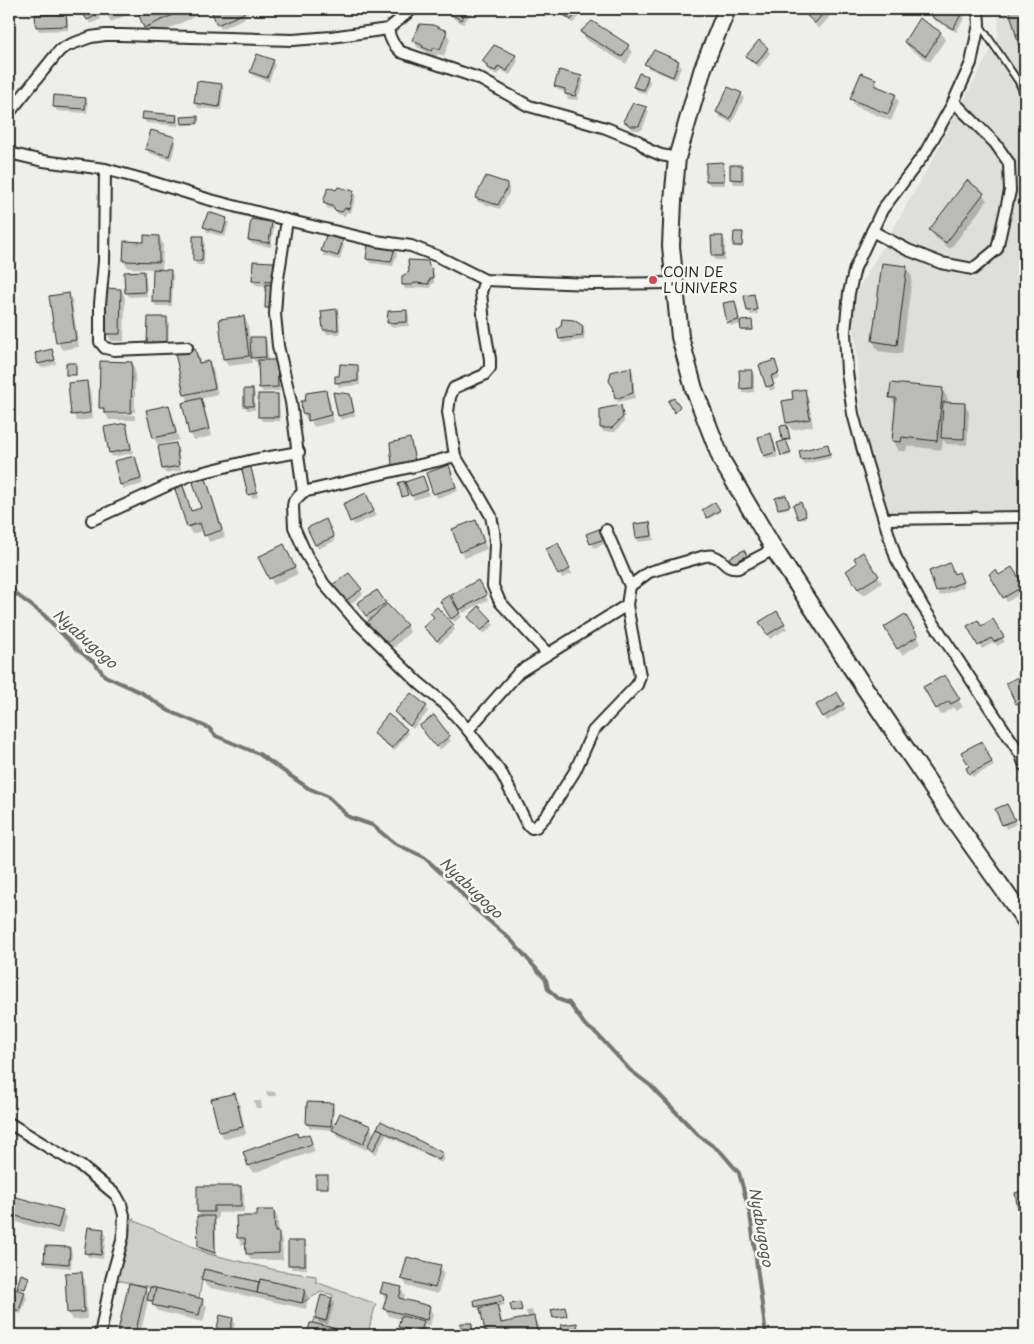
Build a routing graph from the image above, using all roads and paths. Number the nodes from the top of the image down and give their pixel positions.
1 (412, 9) edge
2 (727, 9) edge
3 (978, 9) edge
4 (979, 24) junction
5 (388, 29) junction
6 (1025, 96) edge
7 (954, 102) junction
8 (9, 114) edge
9 (9, 153) edge
10 (678, 158) junction
11 (106, 169) junction
12 (287, 220) junction
13 (872, 231) junction
14 (485, 280) junction
15 (674, 283) junction
16 (187, 347) dead end
17 (299, 452) junction
18 (455, 456) junction
19 (304, 492) junction
20 (884, 519) junction
21 (1024, 519) edge
22 (92, 520) dead end
23 (606, 530) dead end
24 (774, 550) junction
25 (630, 586) junction
26 (627, 605) junction
27 (548, 654) junction
28 (468, 730) junction
29 (1025, 766) edge
30 (1025, 920) edge
31 (9, 1123) edge
32 (100, 1335) edge

1 - 5 street
2 - 10 main road
3 - 4 street
4 - 6 lane
4 - 7 street
5 - 8 street
5 - 10 street
7 - 13 street
7 - 13 street
9 - 11 street
10 - 15 main road
11 - 12 street
11 - 16 street
12 - 14 street
12 - 17 street
13 - 20 street
14 - 15 street
14 - 18 street
15 - 24 main road
17 - 19 street
17 - 22 street
18 - 19 street
18 - 27 street
19 - 28 street
20 - 21 street
20 - 29 street
23 - 25 street
24 - 25 street
24 - 30 main road
25 - 26 street
26 - 27 street
26 - 28 street
27 - 28 street
31 - 32 street

